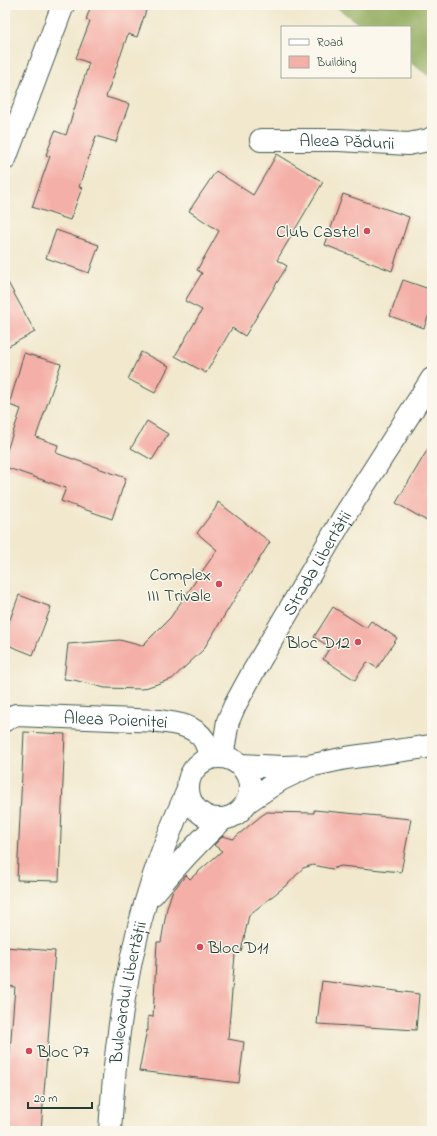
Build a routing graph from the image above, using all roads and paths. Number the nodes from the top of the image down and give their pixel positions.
1 (61, 5) edge
2 (432, 138) edge
3 (261, 140) dead end
4 (5, 159) edge
5 (432, 379) edge
6 (5, 720) edge
7 (432, 746) edge
8 (224, 760) junction
9 (309, 766) junction
10 (187, 792) junction
11 (247, 802) junction
12 (222, 820) junction
13 (146, 903) junction
14 (110, 1131) edge

1 - 4 street
2 - 3 street, Aleea Pădurii
5 - 8 street, Strada Libertății
6 - 8 street, Aleea Poieniței
7 - 9 street
8 - 9 street
8 - 10 street
8 - 11 street
9 - 11 street
10 - 12 street
10 - 13 street, Bulevardul Libertății
11 - 12 street
12 - 13 street, Bulevardul Libertății
13 - 14 street, Bulevardul Libertății

